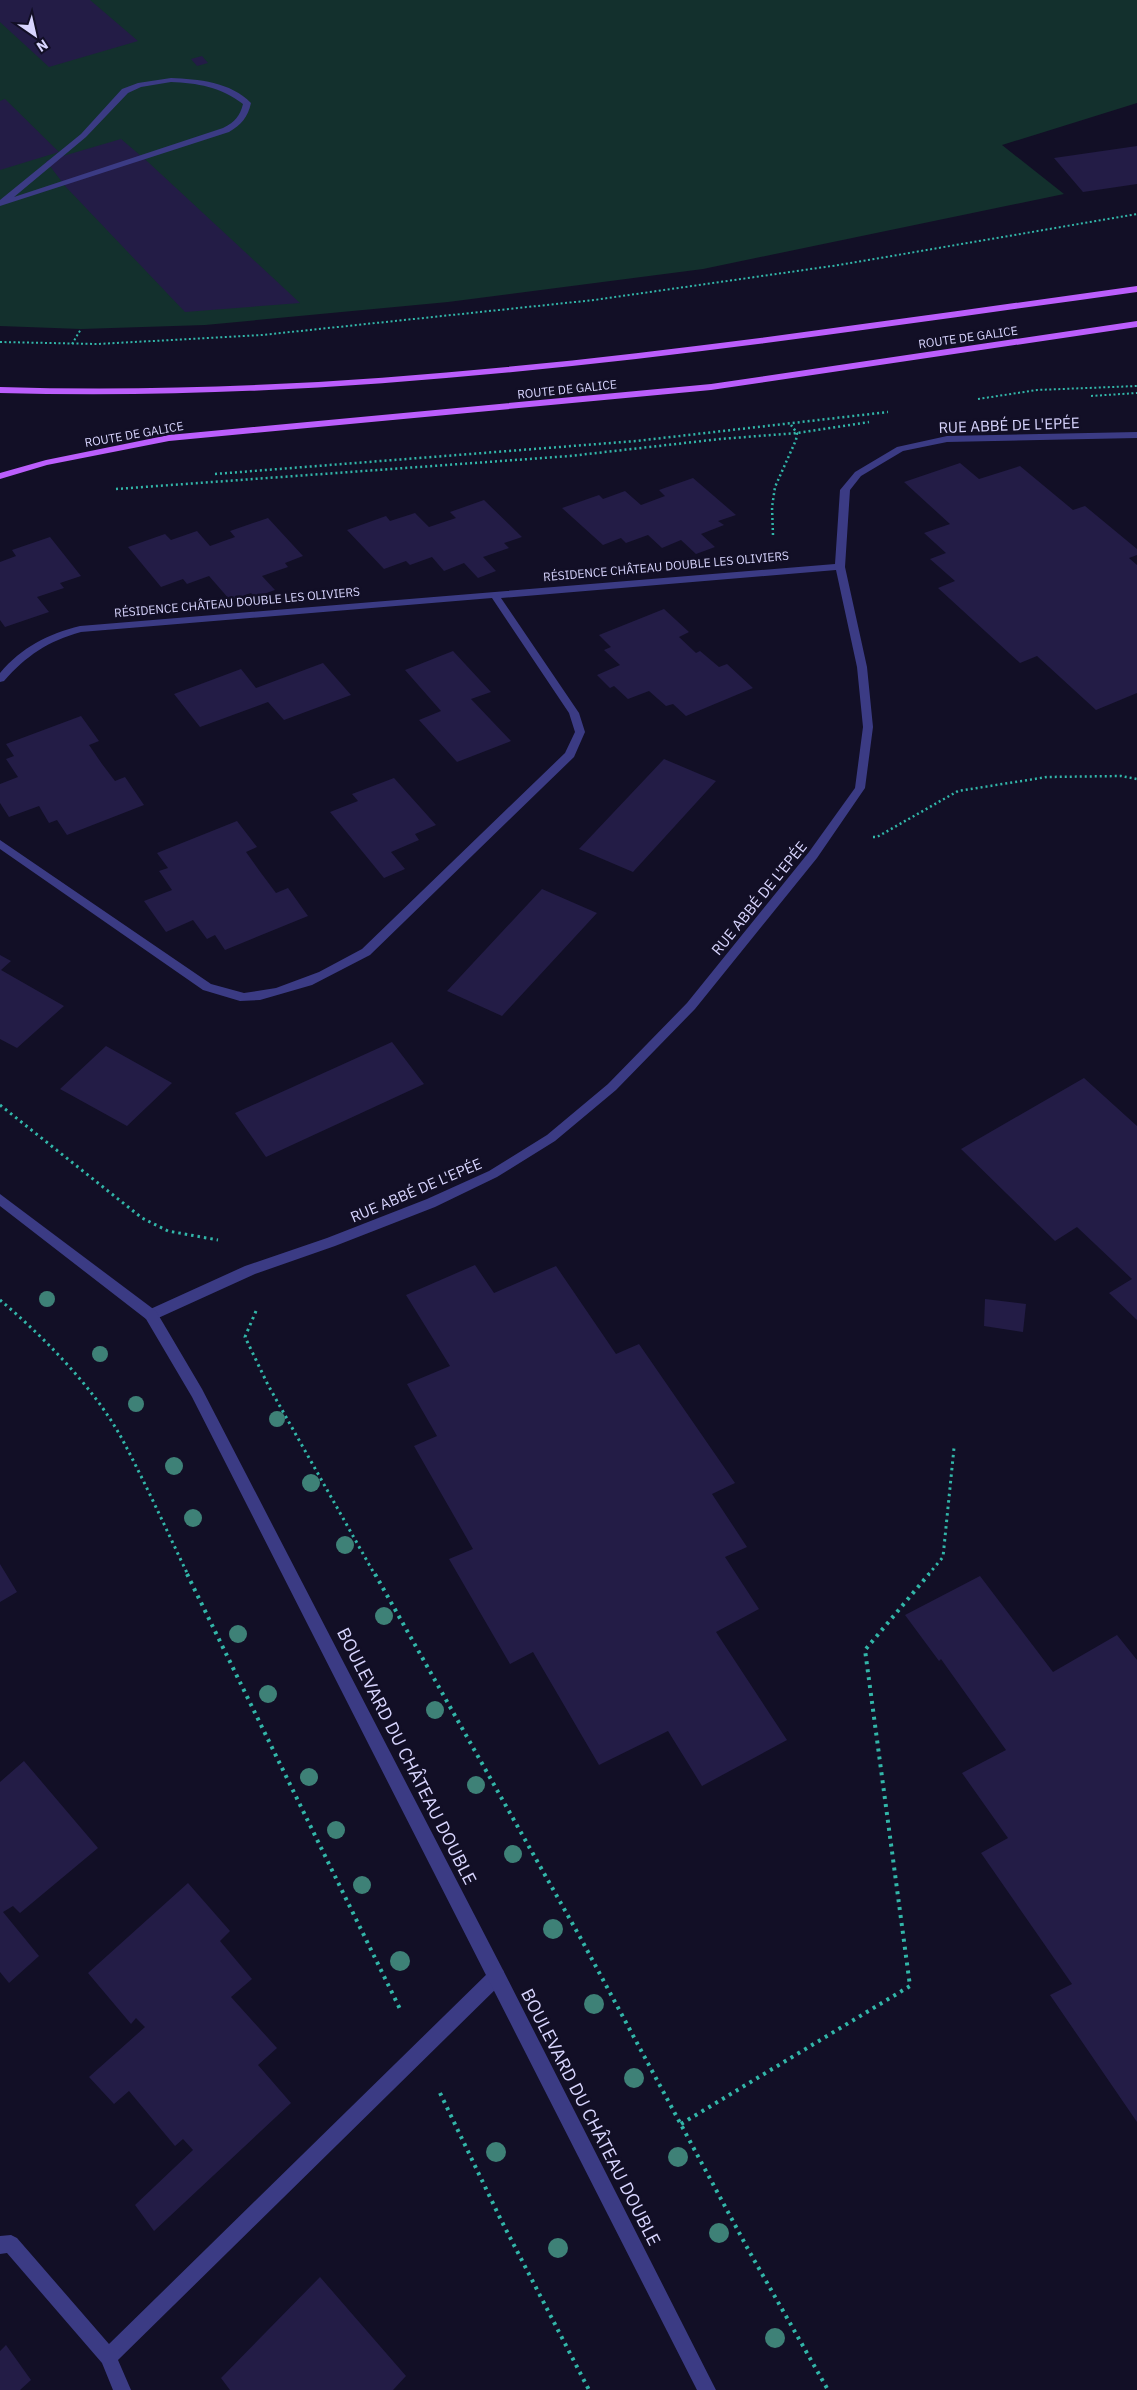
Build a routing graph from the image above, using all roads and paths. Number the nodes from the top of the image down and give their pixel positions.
1 (1, 204) edge
2 (1137, 214) edge
3 (1137, 289) edge
4 (1137, 324) edge
5 (81, 329) dead end
6 (0, 342) edge
7 (72, 344) junction
8 (1137, 386) edge
9 (0, 390) edge
10 (1137, 393) edge
11 (1083, 397) dead end
12 (972, 400) dead end
13 (897, 411) dead end
14 (873, 422) dead end
15 (791, 425) junction
16 (797, 433) junction
17 (1137, 435) edge
18 (210, 474) dead end
19 (0, 476) edge
20 (114, 489) dead end
21 (840, 567) junction
22 (781, 572) junction
23 (494, 594) junction
24 (0, 679) edge
25 (1137, 779) edge
26 (833, 828) junction
27 (0, 844) edge
28 (0, 1105) edge
29 (0, 1199) edge
30 (227, 1241) dead end
31 (0, 1300) edge
32 (260, 1305) dead end
33 (151, 1315) junction
34 (954, 1448) dead end
35 (497, 1976) junction
36 (402, 2013) dead end
37 (446, 2106) dead end
38 (681, 2124) junction
39 (0, 2245) edge
40 (108, 2357) junction
41 (122, 2390) edge
42 (589, 2390) edge
43 (707, 2390) edge
44 (828, 2390) edge

1 - 1 street
2 - 7 path
3 - 9 main road, ROUTE DE GALICE
4 - 19 main road, ROUTE DE GALICE
5 - 7 path
6 - 7 path
8 - 12 path
10 - 11 path
13 - 15 path
14 - 16 path
15 - 16 path
15 - 18 path
16 - 20 path
16 - 22 path
17 - 21 street, RUE ABBÉ DE L'EPÉE
21 - 22 street, RÉSIDENCE CHÂTEAU DOUBLE LES OLIVIERS
21 - 26 street, RUE ABBÉ DE L'EPÉE
22 - 23 street, RÉSIDENCE CHÂTEAU DOUBLE LES OLIVIERS
23 - 24 street, RÉSIDENCE CHÂTEAU DOUBLE LES OLIVIERS
23 - 27 street
25 - 26 path
26 - 33 street, RUE ABBÉ DE L'EPÉE
28 - 30 path
29 - 33 street, BOULEVARD DU CHÂTEAU DOUBLE
31 - 36 path
32 - 38 path
33 - 35 street, BOULEVARD DU CHÂTEAU DOUBLE
34 - 38 path
35 - 40 street
35 - 43 street, BOULEVARD DU CHÂTEAU DOUBLE
37 - 42 path
38 - 44 path
39 - 40 street
40 - 41 street

